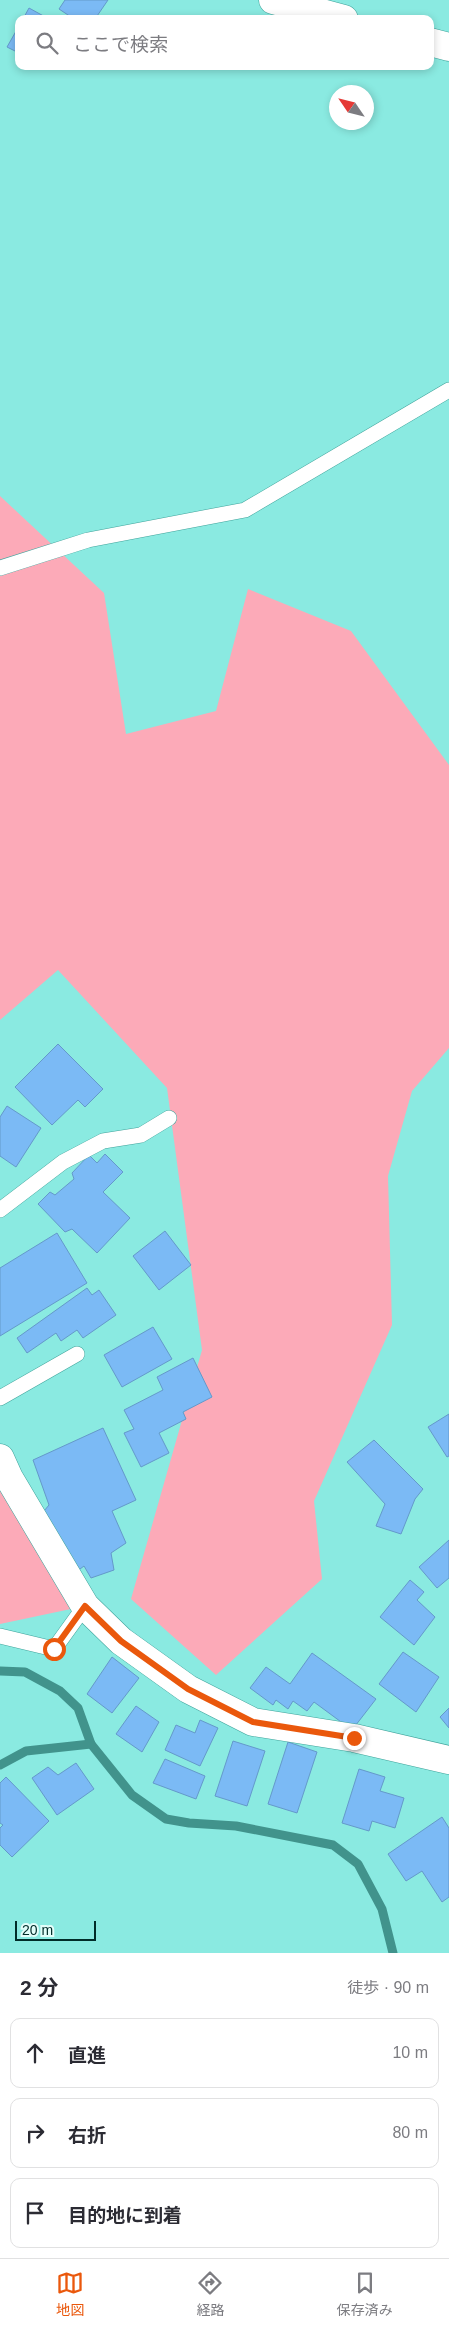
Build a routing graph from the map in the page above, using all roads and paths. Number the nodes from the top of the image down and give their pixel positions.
1 (274, 0) edge
2 (329, 15) edge
3 (434, 43) edge
4 (449, 47) edge
5 (449, 390) edge
6 (0, 568) edge
7 (169, 1118) dead end
8 (0, 1210) edge
9 (76, 1354) dead end
10 (0, 1398) edge
11 (0, 1458) edge
12 (85, 1606) junction
13 (0, 1636) edge
14 (449, 1760) edge

1 - 2 street
3 - 4 street
5 - 6 lane
7 - 8 lane
9 - 10 lane
11 - 12 street
12 - 13 lane
12 - 14 street

